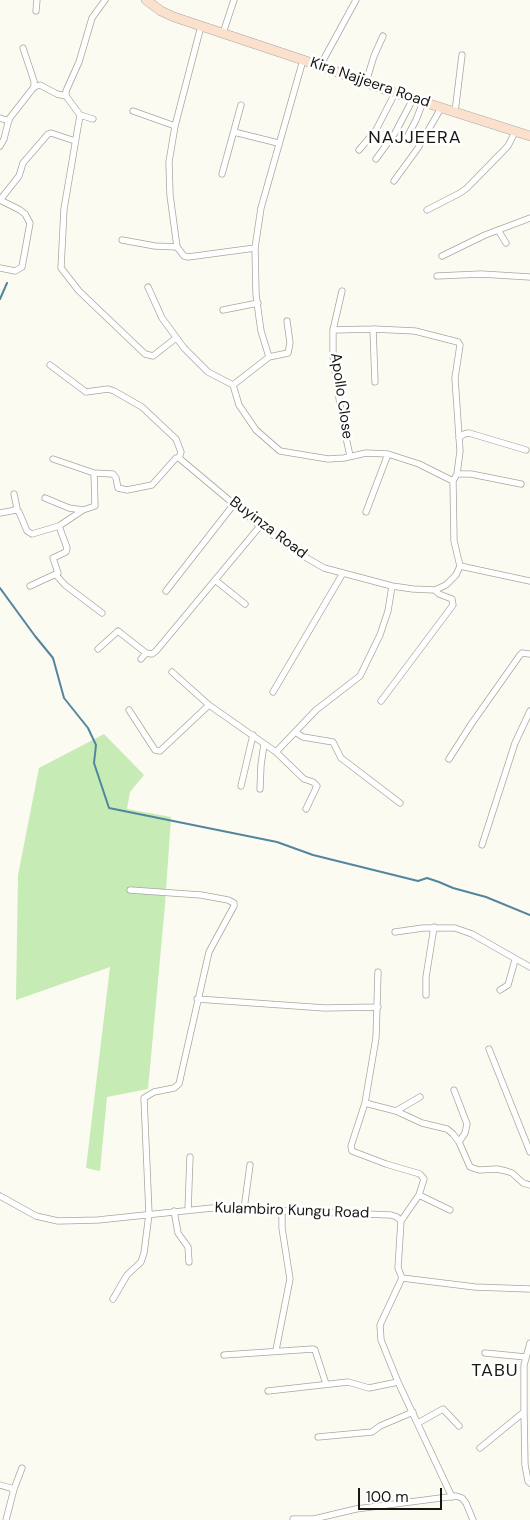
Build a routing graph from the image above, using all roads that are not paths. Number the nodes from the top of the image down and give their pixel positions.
1 (37, 0) edge
2 (104, 0) edge
3 (234, 0) edge
4 (356, 0) edge
5 (150, 1) edge
6 (36, 11) dead end
7 (206, 28) junction
8 (223, 33) junction
9 (383, 36) dead end
10 (23, 48) dead end
11 (462, 55) dead end
12 (303, 60) junction
13 (320, 66) junction
14 (366, 82) junction
15 (34, 87) junction
16 (395, 93) junction
17 (66, 96) junction
18 (413, 98) junction
19 (423, 102) junction
20 (241, 105) dead end
21 (442, 108) junction
22 (133, 111) dead end
23 (455, 112) junction
24 (80, 115) junction
25 (0, 118) edge
26 (93, 119) dead end
27 (9, 121) junction
28 (176, 126) junction
29 (234, 132) junction
30 (515, 132) junction
31 (530, 136) edge
32 (406, 139) dead end
33 (75, 141) junction
34 (278, 143) junction
35 (0, 146) edge
36 (359, 150) dead end
37 (376, 159) dead end
38 (222, 174) dead end
39 (394, 181) dead end
40 (0, 200) edge
41 (427, 210) dead end
42 (530, 218) edge
43 (498, 230) junction
44 (122, 240) dead end
45 (506, 243) dead end
46 (177, 247) junction
47 (254, 248) junction
48 (442, 256) dead end
49 (0, 268) edge
50 (437, 276) dead end
51 (530, 276) edge
52 (148, 287) dead end
53 (342, 291) dead end
54 (258, 303) junction
55 (223, 310) dead end
56 (287, 321) dead end
57 (373, 329) junction
58 (333, 330) junction
59 (176, 338) junction
60 (269, 357) junction
61 (50, 365) dead end
62 (375, 382) dead end
63 (232, 385) junction
64 (459, 438) junction
65 (526, 450) dead end
66 (388, 454) junction
67 (350, 456) junction
68 (180, 458) junction
69 (53, 459) dead end
70 (94, 473) junction
71 (457, 474) junction
72 (453, 480) junction
73 (521, 484) dead end
74 (14, 494) dead end
75 (45, 498) dead end
76 (234, 504) junction
77 (14, 510) junction
78 (83, 510) junction
79 (366, 512) dead end
80 (0, 513) edge
81 (59, 526) junction
82 (260, 526) junction
83 (460, 566) junction
84 (343, 573) junction
85 (56, 575) junction
86 (215, 580) junction
87 (530, 581) edge
88 (30, 586) dead end
89 (392, 586) junction
90 (435, 590) junction
91 (166, 591) dead end
92 (244, 604) dead end
93 (102, 612) dead end
94 (98, 649) dead end
95 (146, 653) junction
96 (530, 654) edge
97 (141, 659) dead end
98 (172, 672) dead end
99 (273, 692) dead end
100 (381, 701) dead end
101 (209, 704) junction
102 (129, 710) dead end
103 (530, 711) edge
104 (295, 732) junction
105 (253, 735) junction
106 (264, 744) junction
107 (270, 748) junction
108 (276, 752) junction
109 (263, 753) junction
110 (449, 758) dead end
111 (241, 786) dead end
112 (260, 789) dead end
113 (400, 803) dead end
114 (306, 809) dead end
115 (482, 845) dead end
116 (130, 890) dead end
117 (434, 927) junction
118 (395, 932) dead end
119 (515, 960) junction
120 (530, 967) edge
121 (378, 972) dead end
122 (500, 990) dead end
123 (426, 995) dead end
124 (197, 999) junction
125 (378, 1007) junction
126 (489, 1049) dead end
127 (454, 1090) dead end
128 (420, 1097) dead end
129 (365, 1103) junction
130 (396, 1111) junction
131 (459, 1142) junction
132 (530, 1152) edge
133 (190, 1157) dead end
134 (250, 1166) dead end
135 (530, 1185) edge
136 (419, 1195) junction
137 (0, 1196) edge
138 (244, 1209) junction
139 (188, 1210) junction
140 (450, 1210) dead end
141 (174, 1211) junction
142 (282, 1211) junction
143 (149, 1214) junction
144 (401, 1221) junction
145 (189, 1262) dead end
146 (402, 1278) junction
147 (530, 1289) edge
148 (112, 1299) dead end
149 (530, 1342) edge
150 (276, 1350) junction
151 (484, 1353) dead end
152 (224, 1355) dead end
153 (526, 1357) junction
154 (527, 1380) edge
155 (398, 1382) junction
156 (326, 1384) junction
157 (268, 1391) dead end
158 (413, 1412) junction
159 (524, 1412) junction
160 (418, 1423) junction
161 (459, 1426) dead end
162 (318, 1437) dead end
163 (480, 1448) dead end
164 (527, 1464) edge
165 (22, 1468) dead end
166 (530, 1483) edge
167 (0, 1484) edge
168 (14, 1489) junction
169 (452, 1497) junction
170 (293, 1519) edge
171 (6, 1520) edge
172 (473, 1520) edge

1 - 6 street
2 - 17 street
3 - 8 street
4 - 13 street
5 - 7 main road, Kira Najjeera Road
7 - 8 main road, Kira Najjeera Road
7 - 28 street
8 - 12 main road, Kira Najjeera Road
9 - 14 street
10 - 15 street
11 - 23 street
12 - 13 main road, Kira Najjeera Road
12 - 34 street
13 - 14 main road, Kira Najjeera Road
14 - 16 main road, Kira Najjeera Road
15 - 17 street
15 - 27 street
16 - 18 main road, Kira Najjeera Road
16 - 36 street
17 - 24 street
18 - 19 main road, Kira Najjeera Road
18 - 37 street
19 - 21 main road, Kira Najjeera Road
19 - 32 street
20 - 29 street
21 - 23 main road, Kira Najjeera Road
21 - 39 street
22 - 28 street
23 - 30 main road, Kira Najjeera Road
24 - 26 street
24 - 33 street
25 - 27 street
27 - 35 street
28 - 46 street
29 - 34 street
29 - 38 street
30 - 31 main road, Kira Najjeera Road
30 - 41 street
33 - 40 street
33 - 59 street
34 - 47 street
40 - 49 street
42 - 43 street
43 - 45 street
43 - 48 street
44 - 46 street
46 - 47 street
47 - 54 street
50 - 51 street
52 - 59 street
53 - 58 street, Apollo Close
54 - 55 street
54 - 60 street
56 - 60 street
57 - 58 street
57 - 62 street
57 - 64 street
58 - 67 street, Apollo Close
59 - 63 street
60 - 63 street
61 - 68 street
63 - 67 street
64 - 65 street
64 - 71 street
66 - 67 street, Apollo Close
66 - 72 street, Apollo Close
66 - 79 street
68 - 70 street
68 - 76 street, Buyinza Road
69 - 70 street
70 - 78 street
71 - 72 street
71 - 73 street
72 - 83 street
74 - 77 street
75 - 78 street
76 - 82 street, Buyinza Road
76 - 91 street
77 - 80 street
77 - 81 street
78 - 81 street
81 - 85 street
82 - 84 street, Buyinza Road
82 - 86 street
83 - 87 street
83 - 90 street
84 - 89 street, Buyinza Road
84 - 99 street
85 - 88 street
85 - 93 street
86 - 92 street
86 - 95 street
89 - 90 street, Buyinza Road
89 - 104 street
90 - 100 street
94 - 95 street
95 - 97 street
96 - 110 street
98 - 101 street
101 - 102 street
101 - 105 street
103 - 115 street
104 - 108 street
104 - 113 street
105 - 106 street
105 - 111 street
106 - 107 street
106 - 109 street
107 - 108 street
107 - 109 street
108 - 114 street
109 - 112 street
116 - 124 street
117 - 118 street
117 - 119 street
117 - 123 street
119 - 120 street
119 - 122 street
121 - 125 street
124 - 125 street
124 - 143 street
125 - 129 street
126 - 132 street
127 - 131 street
128 - 130 street
129 - 130 street
129 - 136 street
130 - 131 street
131 - 135 street
133 - 139 street
134 - 138 street
136 - 140 street
136 - 144 street
137 - 143 street, Kulambiro Kungu Road
138 - 139 street, Kulambiro Kungu Road
138 - 142 street, Kulambiro Kungu Road
139 - 141 street, Kulambiro Kungu Road
141 - 143 street, Kulambiro Kungu Road
141 - 145 street
142 - 144 street, Kulambiro Kungu Road
142 - 150 street
143 - 148 street
144 - 146 street
146 - 147 street
146 - 155 street
149 - 153 street
150 - 152 street
150 - 156 street
151 - 153 street
153 - 154 street
154 - 159 street
155 - 156 street
155 - 158 street
156 - 157 street
158 - 160 street
158 - 162 street
159 - 163 street
159 - 164 street
160 - 161 street
160 - 169 street
164 - 166 street
165 - 168 street
167 - 168 street
168 - 171 street
169 - 170 street
169 - 172 street

